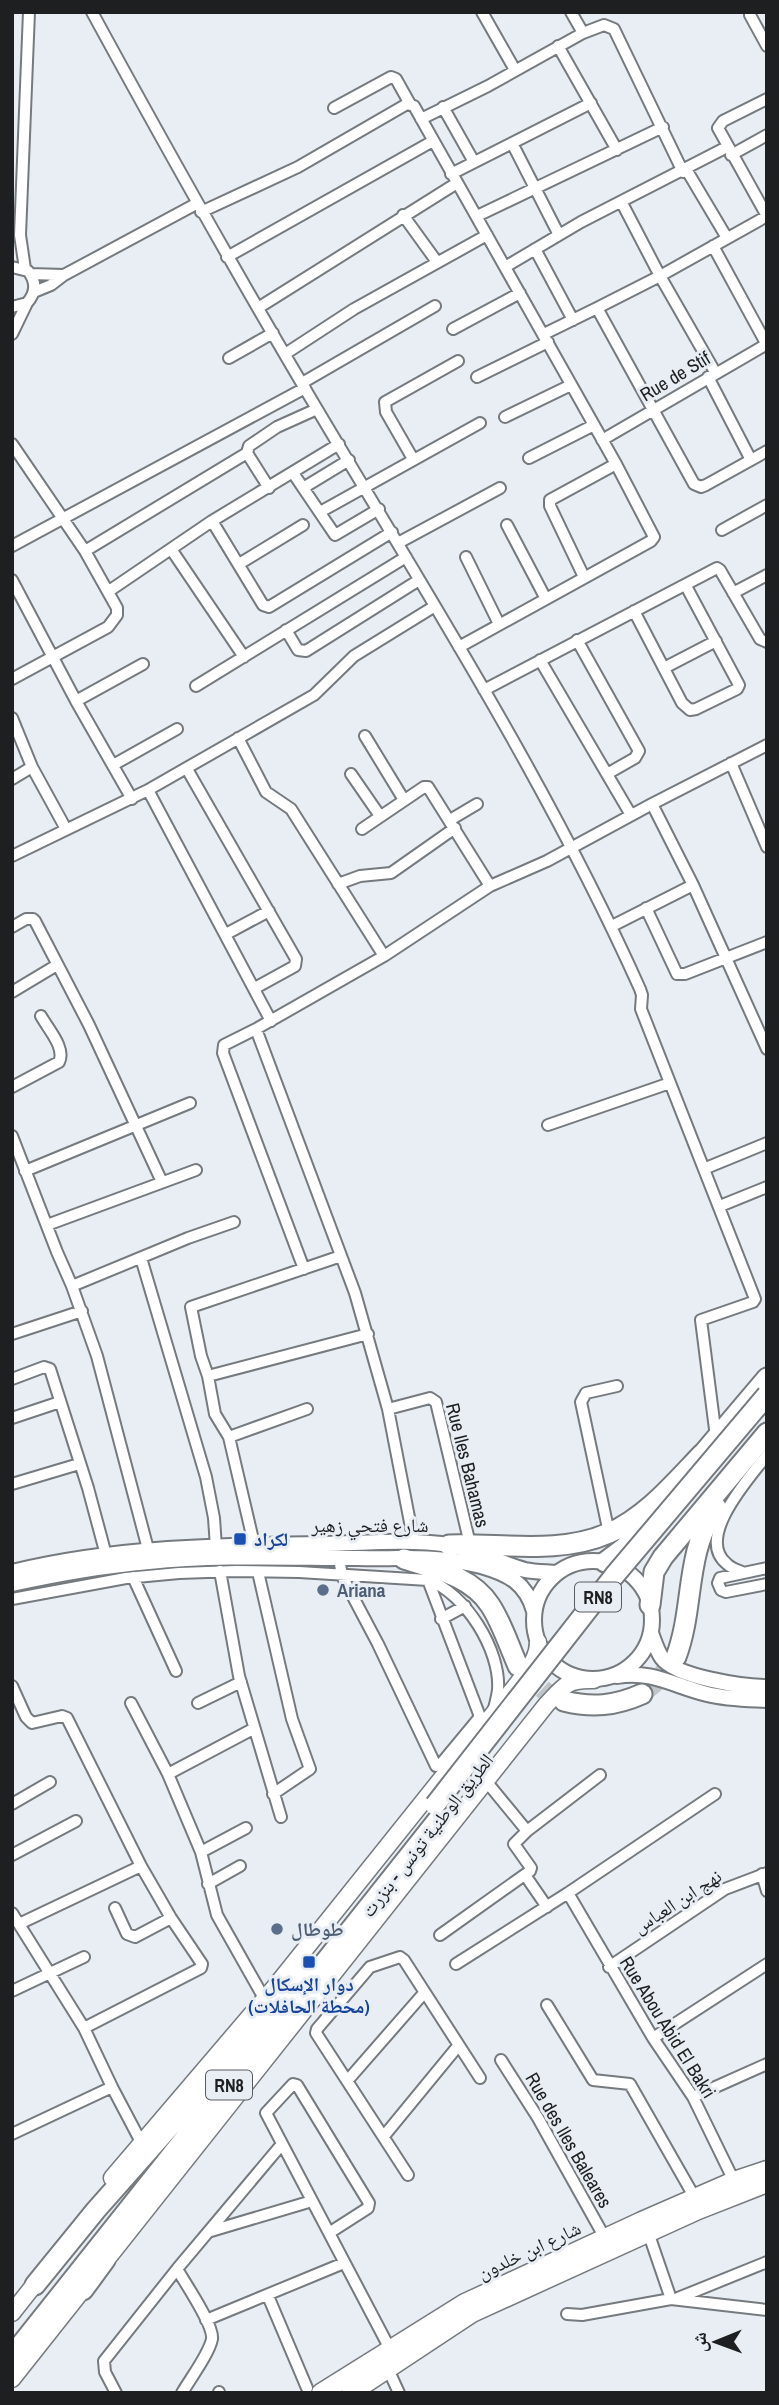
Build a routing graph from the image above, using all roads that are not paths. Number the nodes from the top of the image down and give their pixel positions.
1 (29, 12) edge
2 (92, 12) edge
3 (482, 12) edge
4 (571, 12) edge
5 (750, 15) dead end
6 (583, 33) junction
7 (558, 46) junction
8 (767, 46) edge
9 (515, 70) junction
10 (767, 99) edge
11 (591, 103) junction
12 (410, 104) junction
13 (443, 107) junction
14 (334, 108) dead end
15 (421, 119) junction
16 (663, 127) junction
17 (767, 135) edge
18 (433, 141) junction
19 (512, 143) junction
20 (617, 149) junction
21 (729, 151) junction
22 (474, 162) junction
23 (685, 170) junction
24 (454, 178) junction
25 (535, 189) junction
26 (622, 202) junction
27 (199, 208) junction
28 (403, 215) junction
29 (477, 216) junction
30 (767, 216) edge
31 (20, 235) junction
32 (487, 235) junction
33 (559, 235) junction
34 (727, 238) junction
35 (713, 246) junction
36 (535, 249) junction
37 (12, 250) edge
38 (227, 257) junction
39 (437, 262) junction
40 (12, 267) edge
41 (505, 267) junction
42 (28, 272) junction
43 (64, 275) junction
44 (660, 276) junction
45 (34, 292) junction
46 (520, 293) junction
47 (27, 303) junction
48 (435, 306) dead end
49 (12, 307) edge
50 (258, 308) junction
51 (597, 308) junction
52 (573, 320) junction
53 (453, 330) dead end
54 (273, 333) junction
55 (12, 334) edge
56 (546, 338) junction
57 (767, 345) edge
58 (285, 354) junction
59 (229, 358) dead end
60 (458, 361) dead end
61 (712, 374) junction
62 (477, 377) dead end
63 (303, 385) junction
64 (571, 385) junction
65 (317, 409) junction
66 (654, 409) junction
67 (505, 417) dead end
68 (480, 424) dead end
69 (594, 425) junction
70 (602, 440) junction
71 (12, 444) edge
72 (339, 444) junction
73 (767, 451) edge
74 (247, 453) junction
75 (529, 458) dead end
76 (413, 459) junction
77 (349, 460) junction
78 (751, 460) junction
79 (616, 464) junction
80 (293, 473) junction
81 (364, 486) junction
82 (269, 488) junction
83 (303, 488) junction
84 (500, 488) dead end
85 (767, 505) edge
86 (379, 509) junction
87 (320, 512) junction
88 (63, 518) junction
89 (212, 521) junction
90 (303, 525) dead end
91 (507, 525) dead end
92 (722, 530) dead end
93 (392, 532) junction
94 (398, 543) junction
95 (12, 546) edge
96 (171, 549) junction
97 (85, 551) junction
98 (406, 557) junction
99 (466, 557) dead end
100 (239, 564) junction
101 (767, 575) edge
102 (584, 578) junction
103 (12, 580) edge
104 (419, 580) junction
105 (686, 586) junction
106 (109, 591) junction
107 (733, 593) junction
108 (546, 599) junction
109 (435, 606) junction
110 (634, 611) junction
111 (499, 624) junction
112 (286, 629) junction
113 (577, 640) junction
114 (716, 641) junction
115 (767, 642) edge
116 (459, 647) junction
117 (55, 657) junction
118 (244, 657) junction
119 (540, 660) junction
120 (143, 664) dead end
121 (664, 668) junction
122 (12, 679) edge
123 (196, 685) dead end
124 (484, 690) junction
125 (76, 701) junction
126 (12, 718) edge
127 (177, 729) dead end
128 (365, 736) dead end
129 (238, 738) junction
130 (767, 745) edge
131 (731, 763) junction
132 (113, 765) junction
133 (32, 767) junction
134 (187, 769) junction
135 (351, 774) dead end
136 (607, 774) junction
137 (12, 779) edge
138 (148, 790) junction
139 (132, 799) junction
140 (404, 800) junction
141 (477, 804) dead end
142 (652, 804) junction
143 (631, 815) junction
144 (380, 816) junction
145 (453, 824) junction
146 (66, 829) junction
147 (362, 829) dead end
148 (573, 847) junction
149 (767, 847) edge
150 (12, 856) edge
151 (338, 884) junction
152 (693, 885) junction
153 (490, 886) junction
154 (646, 908) junction
155 (269, 911) junction
156 (612, 926) junction
157 (12, 927) edge
158 (226, 933) junction
159 (767, 942) edge
160 (384, 956) junction
161 (725, 958) junction
162 (57, 965) junction
163 (255, 988) junction
164 (12, 992) edge
165 (767, 1015) edge
166 (41, 1016) dead end
167 (271, 1021) junction
168 (754, 1021) junction
169 (256, 1030) junction
170 (767, 1049) edge
171 (670, 1083) junction
172 (12, 1087) edge
173 (190, 1103) dead end
174 (548, 1125) dead end
175 (137, 1126) junction
176 (12, 1136) edge
177 (767, 1143) edge
178 (706, 1168) junction
179 (196, 1170) dead end
180 (26, 1171) junction
181 (162, 1182) junction
182 (767, 1187) edge
183 (720, 1206) junction
184 (234, 1222) dead end
185 (47, 1225) junction
186 (341, 1256) junction
187 (141, 1258) junction
188 (303, 1269) junction
189 (72, 1286) junction
190 (82, 1311) junction
191 (12, 1334) edge
192 (368, 1334) junction
193 (208, 1376) junction
194 (767, 1378) edge
195 (12, 1379) edge
196 (617, 1386) dead end
197 (767, 1395) edge
198 (60, 1402) junction
199 (307, 1409) dead end
200 (388, 1409) junction
201 (767, 1415) edge
202 (12, 1418) edge
203 (767, 1433) edge
204 (229, 1437) junction
205 (716, 1437) junction
206 (702, 1454) junction
207 (767, 1455) edge
208 (79, 1464) junction
209 (738, 1467) junction
210 (12, 1484) edge
211 (609, 1533) junction
212 (254, 1544) junction
213 (470, 1544) junction
214 (449, 1545) junction
215 (216, 1547) junction
216 (148, 1549) junction
217 (409, 1551) junction
218 (106, 1555) junction
219 (339, 1558) junction
220 (605, 1562) junction
221 (767, 1568) edge
222 (12, 1572) edge
223 (220, 1572) junction
224 (258, 1572) junction
225 (742, 1572) junction
226 (557, 1573) junction
227 (342, 1576) junction
228 (133, 1577) junction
229 (428, 1580) junction
230 (12, 1584) edge
231 (767, 1584) edge
232 (12, 1599) edge
233 (650, 1605) junction
234 (466, 1606) junction
235 (534, 1612) junction
236 (441, 1619) junction
237 (650, 1633) junction
238 (538, 1642) junction
239 (676, 1657) tunnel mouth
240 (518, 1666) tunnel mouth
241 (176, 1671) dead end
242 (602, 1679) junction
243 (241, 1682) junction
244 (12, 1686) edge
245 (767, 1687) edge
246 (642, 1693) tunnel mouth
247 (767, 1700) edge
248 (564, 1701) tunnel mouth
249 (131, 1703) dead end
250 (198, 1703) dead end
251 (493, 1712) junction
252 (253, 1729) junction
253 (168, 1774) junction
254 (600, 1775) dead end
255 (486, 1781) junction
256 (50, 1782) dead end
257 (273, 1794) junction
258 (715, 1794) dead end
259 (12, 1804) edge
260 (440, 1808) junction
261 (281, 1817) dead end
262 (76, 1821) dead end
263 (246, 1828) dead end
264 (527, 1831) junction
265 (201, 1852) junction
266 (12, 1855) edge
267 (141, 1866) junction
268 (240, 1866) dead end
269 (764, 1873) edge
270 (525, 1875) junction
271 (208, 1884) junction
272 (767, 1891) edge
273 (568, 1894) junction
274 (547, 1907) junction
275 (115, 1908) dead end
276 (12, 1913) edge
277 (171, 1918) junction
278 (19, 1924) junction
279 (440, 1935) dead end
280 (84, 1956) dead end
281 (456, 1964) dead end
282 (767, 1964) edge
283 (609, 1967) junction
284 (337, 1970) junction
285 (48, 1973) junction
286 (354, 1985) junction
287 (12, 1991) edge
288 (424, 1993) junction
289 (265, 2000) junction
290 (547, 2005) dead end
291 (277, 2025) junction
292 (84, 2028) junction
293 (653, 2038) junction
294 (458, 2046) junction
295 (233, 2059) junction
296 (501, 2060) dead end
297 (767, 2064) edge
298 (480, 2078) dead end
299 (348, 2080) junction
300 (112, 2087) junction
301 (693, 2097) junction
302 (12, 2134) edge
303 (384, 2136) junction
304 (141, 2142) junction
305 (282, 2144) junction
306 (767, 2170) edge
307 (408, 2175) dead end
308 (734, 2181) junction
309 (767, 2183) edge
310 (695, 2198) junction
311 (312, 2201) junction
312 (646, 2227) junction
313 (210, 2231) junction
314 (329, 2233) junction
315 (605, 2238) junction
316 (767, 2262) edge
317 (344, 2263) junction
318 (177, 2269) junction
319 (35, 2286) junction
320 (83, 2290) junction
321 (268, 2295) junction
322 (673, 2299) junction
323 (767, 2310) edge
324 (12, 2312) edge
325 (567, 2314) dead end
326 (206, 2320) junction
327 (12, 2335) edge
328 (390, 2349) junction
329 (12, 2356) edge
330 (388, 2369) junction
331 (12, 2379) edge
332 (314, 2390) edge
333 (116, 2393) edge
334 (182, 2393) edge
335 (351, 2393) edge
336 (399, 2393) edge

1 - 31 street
2 - 27 street
3 - 9 street
4 - 6 street
5 - 8 street
6 - 7 street
6 - 16 street
7 - 9 street
7 - 11 street
9 - 13 street
10 - 21 street
11 - 19 street
11 - 20 street
12 - 14 street
12 - 15 street
12 - 27 street
13 - 15 street
13 - 22 street
15 - 18 street
16 - 20 street
16 - 23 street
17 - 21 street
18 - 24 street
18 - 38 street
19 - 22 street
19 - 25 street
20 - 25 street
21 - 23 street
21 - 30 street
22 - 24 street
23 - 26 street
23 - 34 street
24 - 28 street
24 - 29 street
25 - 29 street
25 - 33 street
26 - 33 street
26 - 44 street
27 - 38 street
27 - 43 street
28 - 39 street
28 - 50 street
29 - 32 street
30 - 34 street
31 - 37 street
31 - 42 street
32 - 39 street
32 - 41 street
33 - 36 street
34 - 35 street
35 - 44 street
35 - 57 street
36 - 41 street
36 - 52 street
38 - 50 street
39 - 58 street
40 - 42 street
41 - 46 street
42 - 43 street
42 - 45 street
43 - 45 street
44 - 51 street
44 - 61 street
45 - 47 street
46 - 53 street
46 - 56 street
47 - 49 street
47 - 55 street
48 - 63 street
50 - 54 street
51 - 52 street
51 - 66 street
52 - 56 street
54 - 58 street
54 - 59 street
56 - 62 street
56 - 64 street
57 - 61 street, Rue de Stif
58 - 63 street
60 - 76 street
61 - 66 street, Rue de Stif
61 - 78 street
63 - 65 street
63 - 88 street
64 - 67 street
64 - 69 street
65 - 72 street
65 - 74 street
66 - 70 street, Rue de Stif
66 - 78 street
68 - 76 street
69 - 70 street
69 - 75 street
70 - 79 street
71 - 88 street
72 - 77 street
72 - 80 street
73 - 78 street
74 - 82 street
74 - 97 street
76 - 81 street
77 - 81 street
77 - 83 street
79 - 102 street
79 - 102 street
80 - 82 street
80 - 83 street
81 - 86 street
81 - 87 street
82 - 89 street
83 - 87 street
84 - 94 street
85 - 92 street
86 - 87 street
86 - 93 street
88 - 95 street
88 - 97 street
89 - 96 street
89 - 100 street
90 - 100 street
91 - 108 street
93 - 94 street
93 - 100 street
94 - 98 street
96 - 106 street
96 - 118 street
97 - 106 street
98 - 104 street
98 - 112 street
99 - 111 street
101 - 107 street
102 - 108 street
103 - 117 street
104 - 109 street
104 - 112 street
105 - 107 street
105 - 110 street
105 - 114 street
106 - 117 street
107 - 115 street
108 - 111 street
109 - 116 street
109 - 129 street
110 - 113 street
110 - 121 street
111 - 116 street
112 - 118 street
113 - 119 street
113 - 136 street
114 - 121 street
114 - 121 street
116 - 124 street
117 - 122 street
117 - 125 street
118 - 123 street
119 - 124 street
119 - 136 street
120 - 125 street
124 - 148 street
125 - 132 street
126 - 133 street
127 - 132 street
128 - 140 street
129 - 134 street
129 - 151 street
130 - 131 street
131 - 142 street
131 - 149 street
132 - 139 street
133 - 137 street
133 - 146 street
134 - 138 street
134 - 155 street
135 - 144 street
136 - 143 street
138 - 139 street
138 - 158 street
139 - 146 street
140 - 144 street
140 - 145 street
141 - 145 street
142 - 143 street
142 - 152 street
143 - 148 street
144 - 147 street
145 - 151 street
145 - 153 street
146 - 150 street
148 - 153 street
148 - 156 street
151 - 160 street
152 - 154 street
152 - 161 street
153 - 160 street
154 - 156 street
154 - 161 street
155 - 158 street
155 - 163 street
156 - 171 street
157 - 162 street
158 - 163 street
159 - 161 street
160 - 167 street
161 - 168 street
162 - 164 street
162 - 175 street
163 - 167 street
165 - 168 street
166 - 172 street
167 - 169 street
168 - 170 street
169 - 186 street
169 - 188 street
171 - 174 street
171 - 178 street
173 - 175 street
175 - 180 street
175 - 181 street
176 - 180 street
177 - 178 street
178 - 183 street
179 - 181 street
180 - 185 street
181 - 185 street
182 - 183 street
183 - 205 street
184 - 187 street
185 - 189 street
186 - 188 street
186 - 192 street
187 - 189 street
187 - 215 street
188 - 193 street
189 - 190 street
190 - 191 street
190 - 216 street
192 - 193 street
192 - 200 street
193 - 204 street
194 - 205 highway
195 - 198 street
196 - 211 street
197 - 260 highway, الطريق الوطنية تونس - بنزرت / RN8, bridge
198 - 202 street
198 - 208 street
199 - 204 street
200 - 213 street, Rue Iles Bahamas
200 - 217 street
201 - 260 highway, الطريق الوطنية تونس - بنزرت / RN8
203 - 209 highway
204 - 212 street
205 - 206 highway
206 - 211 highway
206 - 220 highway
207 - 225 street
208 - 210 street
208 - 218 street
209 - 233 highway
209 - 239 highway
211 - 213 highway
212 - 215 street, شارع فتحي زهير
212 - 217 street, شارع فتحي زهير
213 - 214 highway
214 - 217 street, شارع فتحي زهير
214 - 226 street, شارع فتحي زهير
215 - 216 street, شارع فتحي زهير
216 - 218 street, شارع فتحي زهير
217 - 219 street, شارع فتحي زهير
217 - 235 street, شارع فتحي زهير
217 - 240 highway
218 - 222 street, شارع فتحي زهير
219 - 227 street
219 - 230 street, شارع فتحي زهير
220 - 226 street
220 - 233 street
221 - 225 street
223 - 224 street
223 - 228 street
223 - 243 street
224 - 227 street
224 - 257 street
225 - 231 street
226 - 235 street
227 - 229 street
227 - 236 street
228 - 232 street
228 - 241 street
229 - 234 street
229 - 236 street
233 - 237 street
234 - 236 street
234 - 251 street
235 - 238 street
237 - 242 street
237 - 245 street
238 - 242 street
238 - 251 main road
242 - 247 street
242 - 255 main road
243 - 250 street
243 - 252 street
244 - 267 street
246 - 248 highway
249 - 253 street
251 - 289 main road
252 - 253 street
252 - 257 street
253 - 265 street
254 - 264 street
255 - 264 street
255 - 284 main road
256 - 259 street
257 - 261 street
258 - 273 street
260 - 291 highway, الطريق الوطنية تونس - بنزرت / RN8
260 - 295 highway, الطريق الوطنية تونس - بنزرت / RN8
262 - 266 street
263 - 265 street
264 - 270 street
265 - 271 street
267 - 277 street
267 - 278 street
268 - 271 street
269 - 272 street
269 - 283 street, نهج ابن العباس
270 - 274 street
270 - 279 street
271 - 289 street
273 - 274 street
273 - 283 street, Rue Abou Abid El Bakri
274 - 281 street
275 - 277 street
276 - 278 street
277 - 292 street
278 - 285 street
280 - 285 street
282 - 293 street
283 - 293 street, Rue Abou Abid El Bakri
284 - 286 street
284 - 320 main road
285 - 287 street
285 - 292 street
286 - 288 street
286 - 299 street
288 - 294 street
288 - 299 street
289 - 304 main road
290 - 310 street
291 - 320 highway
291 - 329 highway, الطريق الوطنية تونس - بنزرت / RN8
292 - 300 street
293 - 301 street, Rue Abou Abid El Bakri
294 - 298 street
294 - 303 street
295 - 319 highway
295 - 327 highway, الطريق الوطنية تونس - بنزرت / RN8
296 - 315 street, Rue des Iles Baleares
297 - 301 street
299 - 303 street
300 - 302 street
300 - 304 street
301 - 308 street, Rue Abou Abid El Bakri
303 - 307 street
304 - 319 main road
305 - 311 street
305 - 313 street
305 - 314 street
306 - 308 highway, شارع ابن خلدون
308 - 310 highway, شارع ابن خلدون
309 - 312 highway, شارع ابن خلدون
310 - 312 highway, شارع ابن خلدون
311 - 313 street
311 - 314 street
312 - 315 highway, شارع ابن خلدون
312 - 322 street
312 - 330 highway, شارع ابن خلدون
313 - 318 street
314 - 317 street
315 - 328 highway, شارع ابن خلدون
316 - 322 street
317 - 321 street
317 - 328 street
318 - 326 street
318 - 333 street
319 - 324 main road
320 - 331 main road
321 - 326 street
321 - 332 street
322 - 323 street
322 - 325 street
326 - 334 street
328 - 332 highway, شارع ابن خلدون
330 - 335 highway, شارع ابن خلدون
330 - 336 street

